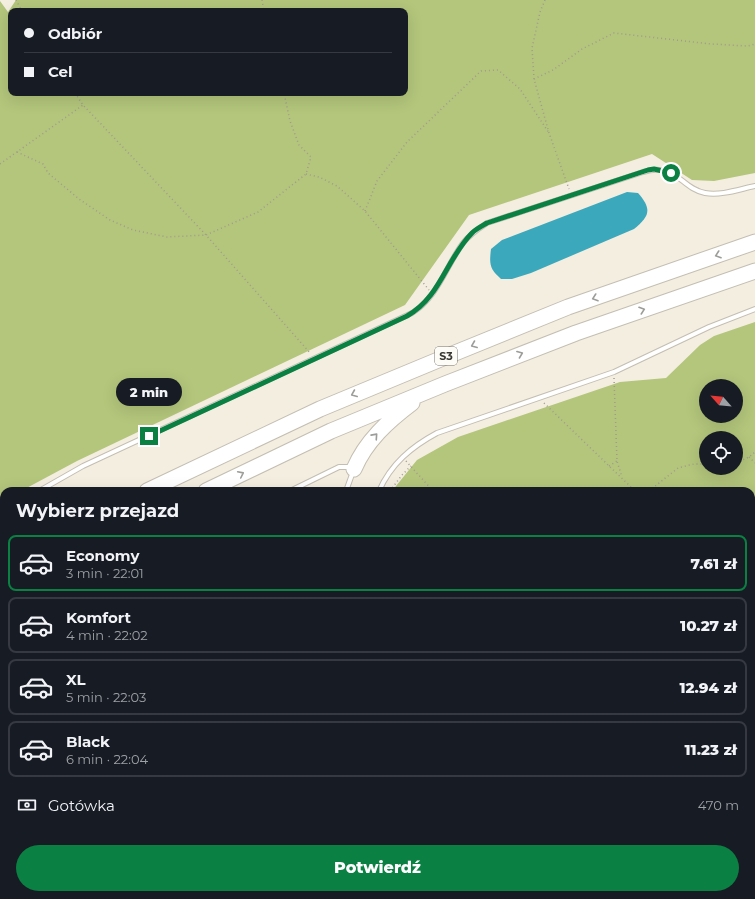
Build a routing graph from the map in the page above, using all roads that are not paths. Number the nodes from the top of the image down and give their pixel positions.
1 (755, 186) edge
2 (755, 242) edge
3 (755, 271) edge
4 (755, 309) edge
5 (445, 384) junction
6 (354, 469) junction
7 (46, 487) edge
8 (155, 487) edge
9 (214, 487) edge
10 (299, 487) edge
11 (347, 487) edge
12 (381, 487) edge

1 - 7 lane
2 -> 8 highway, S3
5 -> 3 highway, S3
4 - 12 lane
6 -> 5 highway
9 -> 5 highway, S3
6 - 10 lane
6 - 11 lane

